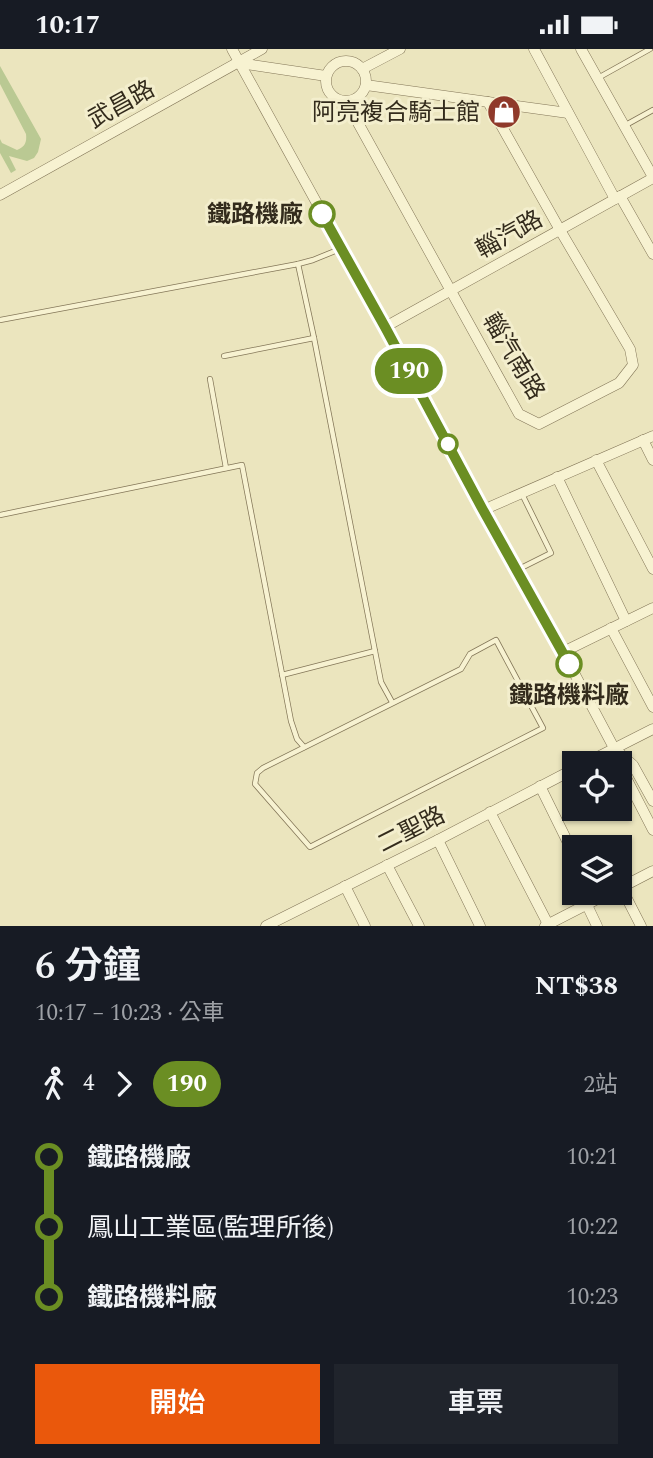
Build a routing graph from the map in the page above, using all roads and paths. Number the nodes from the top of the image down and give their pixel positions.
1 (232, 49) edge
2 (262, 49) edge
3 (400, 49) edge
4 (534, 49) edge
5 (581, 49) edge
6 (650, 49) edge
7 (239, 62) junction
8 (362, 69) junction
9 (326, 76) junction
10 (597, 79) junction
11 (366, 85) junction
12 (352, 101) junction
13 (488, 102) junction
14 (653, 110) edge
15 (568, 113) junction
16 (624, 127) junction
17 (653, 178) edge
18 (0, 195) edge
19 (618, 198) junction
20 (560, 230) junction
21 (341, 248) junction
22 (653, 254) edge
23 (298, 264) junction
24 (451, 291) junction
25 (0, 320) edge
26 (385, 327) junction
27 (314, 338) junction
28 (224, 356) dead end
29 (210, 379) dead end
30 (648, 438) edge
31 (596, 460) junction
32 (653, 460) edge
33 (226, 468) junction
34 (557, 478) junction
35 (521, 493) junction
36 (483, 510) junction
37 (0, 515) edge
38 (653, 569) edge
39 (517, 570) junction
40 (653, 608) edge
41 (626, 621) junction
42 (611, 628) junction
43 (375, 651) junction
44 (563, 652) junction
45 (282, 675) junction
46 (392, 702) junction
47 (653, 707) edge
48 (653, 729) edge
49 (304, 747) junction
50 (614, 748) junction
51 (608, 751) edge
52 (615, 751) edge
53 (562, 775) edge
54 (540, 786) junction
55 (632, 790) edge
56 (653, 801) edge
57 (490, 812) junction
58 (653, 830) edge
59 (564, 835) edge
60 (438, 840) junction
61 (387, 865) junction
62 (653, 871) edge
63 (632, 881) edge
64 (345, 886) junction
65 (582, 905) edge
66 (593, 905) edge
67 (630, 905) edge
68 (284, 922) edge
69 (547, 925) edge
70 (266, 926) edge
71 (365, 926) edge
72 (419, 926) edge
73 (480, 926) edge
74 (597, 926) edge
75 (641, 926) edge

1 - 7 street
2 - 7 street, 武昌路
3 - 8 street
4 - 15 street
5 - 10 street
6 - 10 lane
7 - 9 street
7 - 18 street, 武昌路
7 - 21 street
8 - 9 street
8 - 11 street
9 - 12 street
10 - 16 street
11 - 12 street
11 - 13 street
12 - 24 street
13 - 15 street
13 - 20 street
14 - 16 lane
15 - 19 street
16 - 17 street
17 - 19 street, 輜汽路
19 - 20 street, 輜汽路
19 - 22 street
20 - 24 street, 輜汽路
20 - 24 street, 輜汽南路
21 - 23 lane
21 - 26 street
23 - 25 lane
23 - 27 lane
24 - 26 street, 輜汽路
26 - 36 street
27 - 28 lane
27 - 43 lane
29 - 33 lane
30 - 31 street
30 - 32 street
31 - 34 street
31 - 38 street
33 - 37 lane
33 - 45 lane
34 - 35 street
34 - 41 street
35 - 36 street
35 - 39 lane
36 - 39 street
39 - 44 street
40 - 41 street
41 - 42 street
42 - 44 street
42 - 47 street
43 - 45 lane
43 - 46 lane
44 - 50 street
45 - 49 lane
46 - 49 lane
46 - 49 lane
48 - 50 street
50 - 51 street
50 - 52 street
50 - 56 street
53 - 54 street, 二聖路
54 - 57 street, 二聖路
54 - 59 street
55 - 58 street
57 - 60 street, 二聖路
57 - 69 street
60 - 61 street, 二聖路
60 - 73 street
61 - 64 street, 二聖路
61 - 72 street
62 - 63 street
64 - 68 street, 二聖路
64 - 71 street
65 - 69 street
66 - 74 street
67 - 75 street
68 - 70 street, 二聖路

